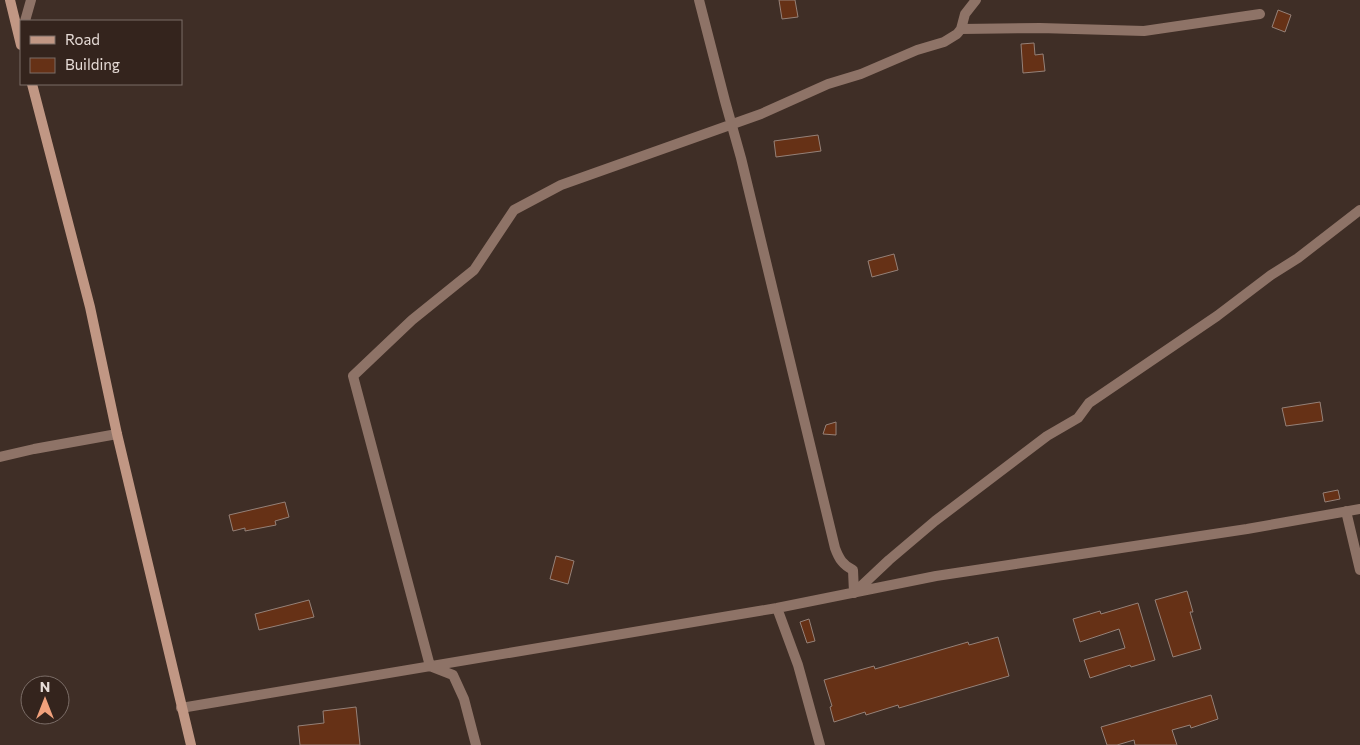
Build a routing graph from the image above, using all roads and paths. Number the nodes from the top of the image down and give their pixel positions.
1 (10, 0) edge
2 (31, 0) edge
3 (700, 0) edge
4 (976, 0) edge
5 (1260, 14) dead end
6 (25, 20) edge
7 (961, 29) junction
8 (20, 35) edge
9 (32, 85) edge
10 (732, 124) junction
11 (1360, 210) edge
12 (116, 434) junction
13 (0, 457) edge
14 (1360, 508) edge
15 (1346, 511) junction
16 (1360, 570) edge
17 (854, 593) junction
18 (777, 608) junction
19 (430, 666) junction
20 (181, 708) junction
21 (191, 745) edge
22 (476, 745) edge
23 (820, 745) edge

1 - 8 main road
2 - 6 street
3 - 10 street
4 - 7 street
5 - 7 street
7 - 10 street
9 - 12 main road
10 - 17 street
10 - 19 street
11 - 17 street
12 - 13 street
12 - 20 main road
14 - 15 street
15 - 16 street
15 - 17 street
17 - 18 street
18 - 19 street
18 - 23 street
19 - 20 street
19 - 22 street
20 - 21 main road

